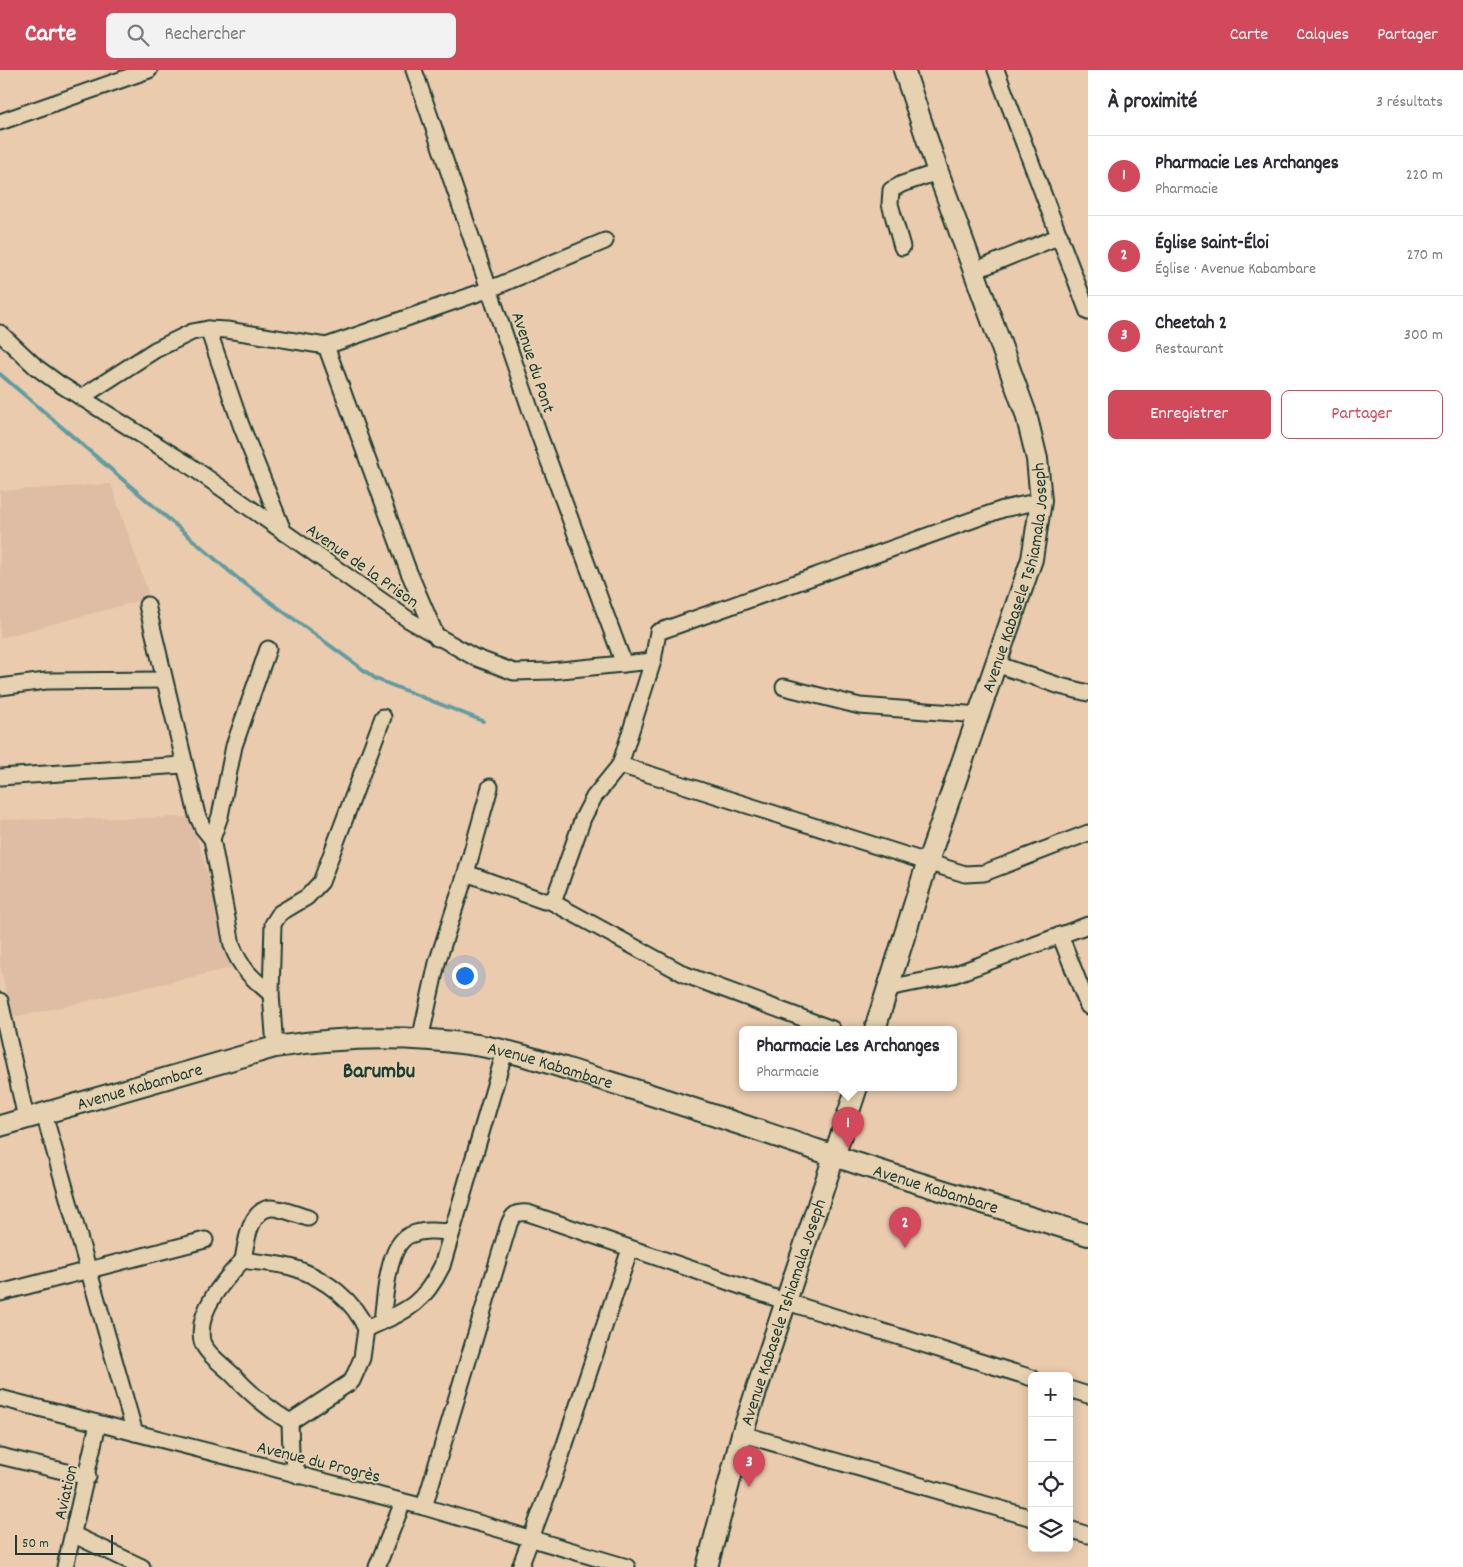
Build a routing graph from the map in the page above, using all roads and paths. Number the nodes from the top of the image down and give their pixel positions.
1 (149, 70) edge
2 (414, 70) edge
3 (904, 70) edge
4 (996, 70) edge
5 (0, 122) edge
6 (938, 172) junction
7 (1060, 236) junction
8 (605, 241) dead end
9 (902, 247) dead end
10 (974, 271) junction
11 (490, 289) junction
12 (1088, 312) edge
13 (208, 329) junction
14 (0, 333) edge
15 (326, 346) junction
16 (82, 397) junction
17 (1041, 502) junction
18 (284, 533) junction
19 (147, 605) dead end
20 (437, 638) junction
21 (268, 649) dead end
22 (653, 661) junction
23 (624, 664) junction
24 (996, 664) junction
25 (164, 680) junction
26 (784, 687) dead end
27 (0, 688) edge
28 (1088, 693) edge
29 (980, 715) junction
30 (383, 716) dead end
31 (620, 764) junction
32 (183, 765) junction
33 (0, 777) edge
34 (490, 787) dead end
35 (1088, 833) edge
36 (212, 838) junction
37 (927, 864) junction
38 (466, 873) junction
39 (550, 901) junction
40 (1088, 925) edge
41 (1060, 935) junction
42 (888, 988) junction
43 (271, 994) junction
44 (0, 1001) edge
45 (1088, 1006) edge
46 (824, 1026) edge
47 (876, 1026) edge
48 (420, 1040) junction
49 (275, 1047) junction
50 (505, 1051) junction
51 (856, 1091) edge
52 (35, 1116) junction
53 (0, 1126) edge
54 (835, 1156) junction
55 (308, 1218) dead end
56 (452, 1232) junction
57 (1088, 1235) edge
58 (205, 1240) dead end
59 (630, 1249) junction
60 (243, 1260) junction
61 (87, 1272) junction
62 (0, 1293) edge
63 (787, 1302) junction
64 (382, 1321) junction
65 (366, 1328) junction
66 (1028, 1377) edge
67 (1073, 1390) edge
68 (1088, 1395) edge
69 (0, 1398) edge
70 (290, 1422) junction
71 (98, 1424) junction
72 (135, 1433) junction
73 (742, 1434) junction
74 (0, 1456) edge
75 (299, 1476) junction
76 (88, 1477) junction
77 (403, 1502) junction
78 (424, 1508) junction
79 (1028, 1517) edge
80 (1073, 1530) edge
81 (74, 1535) junction
82 (1088, 1535) edge
83 (532, 1540) junction
84 (65, 1567) edge
85 (142, 1567) edge
86 (377, 1567) edge
87 (520, 1567) edge
88 (627, 1567) edge
89 (706, 1567) edge

1 - 5 street
2 - 11 street, Avenue du Pont
3 - 6 main road, Avenue Kabasele Tshiamala Joseph
4 - 7 street
6 - 9 street
6 - 10 main road, Avenue Kabasele Tshiamala Joseph
7 - 10 street
7 - 12 street
8 - 11 street
10 - 17 main road, Avenue Kabasele Tshiamala Joseph
11 - 15 street
11 - 23 street, Avenue du Pont
13 - 15 street
13 - 16 street
13 - 18 street
14 - 16 street, Avenue de la Prison
15 - 20 street
16 - 18 street, Avenue de la Prison
17 - 22 street
17 - 24 main road, Avenue Kabasele Tshiamala Joseph
18 - 20 street, Avenue de la Prison
19 - 25 street
20 - 23 street, Avenue de la Prison
21 - 36 street
22 - 23 street, Avenue de la Prison
22 - 31 street
24 - 28 street
24 - 29 main road, Avenue Kabasele Tshiamala Joseph
25 - 27 street
25 - 32 street
26 - 29 street
29 - 37 main road, Avenue Kabasele Tshiamala Joseph
30 - 43 street
31 - 37 street
31 - 39 street
32 - 33 street
32 - 36 street
34 - 38 street
35 - 37 street
36 - 43 street
37 - 42 main road, Avenue Kabasele Tshiamala Joseph
38 - 39 street
38 - 48 street
39 - 46 street
40 - 41 street
41 - 42 street
41 - 45 street
42 - 47 main road, Avenue Kabasele Tshiamala Joseph
43 - 49 street
44 - 52 street
48 - 49 main road, Avenue Kabambare
48 - 50 main road, Avenue Kabambare
49 - 52 main road, Avenue Kabambare
50 - 54 main road, Avenue Kabambare
50 - 56 street
51 - 54 main road, Avenue Kabasele Tshiamala Joseph
52 - 53 main road, Avenue Kabambare
52 - 61 street
54 - 57 main road, Avenue Kabambare
54 - 63 main road, Avenue Kabasele Tshiamala Joseph
55 - 60 street
56 - 64 street
56 - 64 street
58 - 61 street
59 - 63 street
59 - 78 street
59 - 83 street
60 - 65 street
60 - 70 street
61 - 62 street
61 - 72 street
63 - 66 street
63 - 73 main road, Avenue Kabasele Tshiamala Joseph
64 - 65 street
65 - 70 street
67 - 68 street
69 - 71 street, Avenue du Progrès
70 - 75 street
71 - 72 street, Avenue du Progrès
71 - 76 street, Aviation
72 - 75 street, Avenue du Progrès
73 - 79 street
73 - 89 main road, Avenue Kabasele Tshiamala Joseph
74 - 76 street
75 - 77 street, Avenue du Progrès
76 - 81 street, Aviation
77 - 78 street, Avenue du Progrès
77 - 86 street
78 - 83 street, Avenue du Progrès
80 - 82 street
81 - 84 street, Aviation
81 - 85 street
83 - 87 street
83 - 88 street, Avenue du Progrès

